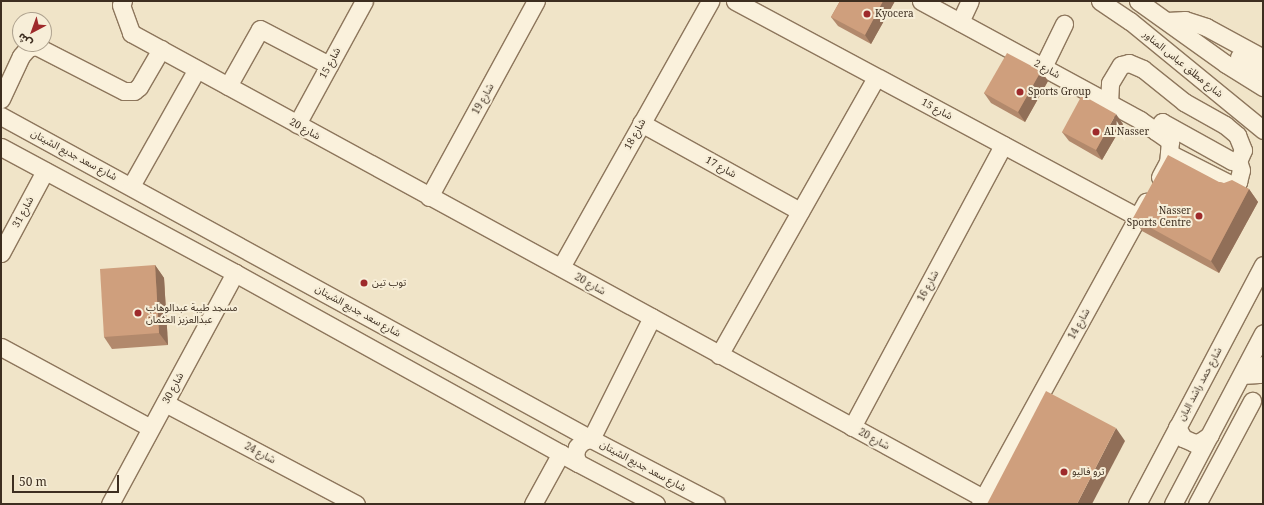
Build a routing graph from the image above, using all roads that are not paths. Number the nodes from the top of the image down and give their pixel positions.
1 (123, 1) edge
2 (364, 1) edge
3 (536, 1) edge
4 (710, 1) edge
5 (735, 1) edge
6 (921, 1) edge
7 (970, 1) edge
8 (1100, 1) edge
9 (1138, 1) edge
10 (1167, 21) junction
11 (960, 22) junction
12 (1064, 24) dead end
13 (1187, 35) junction
14 (161, 49) junction
15 (1262, 62) edge
16 (329, 64) junction
17 (1043, 67) junction
18 (197, 69) junction
19 (876, 76) junction
20 (228, 86) junction
21 (1263, 87) edge
22 (1, 99) edge
23 (1109, 103) junction
24 (1, 116) edge
25 (641, 123) junction
26 (297, 124) junction
27 (1263, 130) edge
28 (1156, 131) junction
29 (1003, 145) junction
30 (1, 147) edge
31 (1170, 147) junction
32 (1238, 161) junction
33 (46, 171) junction
34 (131, 186) junction
35 (429, 197) junction
36 (800, 211) junction
37 (1138, 217) junction
38 (1, 253) edge
39 (1263, 265) edge
40 (560, 267) junction
41 (235, 273) junction
42 (652, 317) junction
43 (1263, 333) edge
44 (1, 347) edge
45 (720, 355) junction
46 (1263, 365) edge
47 (1242, 375) junction
48 (1232, 394) junction
49 (165, 403) junction
50 (1257, 404) edge
51 (550, 416) junction
52 (852, 427) junction
53 (1177, 427) junction
54 (151, 428) junction
55 (1210, 435) junction
56 (591, 438) junction
57 (537, 439) junction
58 (561, 453) junction
59 (578, 463) junction
60 (982, 501) edge
61 (110, 504) edge
62 (356, 504) edge
63 (533, 504) edge
64 (656, 504) edge
65 (716, 504) edge
66 (1137, 504) edge
67 (1173, 504) edge
68 (1197, 504) edge

1 - 14 street, شارع 20
2 - 16 street, شارع 15
3 - 35 street, شارع 19
4 - 25 street, شارع 18
5 - 19 street, شارع 15
6 - 11 street, شارع 2
7 - 11 street
8 - 27 street, شارع مطلق عباس المناور
9 - 10 street
10 - 13 street
10 - 15 street
11 - 17 street, شارع 2
12 - 17 street
13 - 15 street
13 - 21 street
14 - 18 street, شارع 20
14 - 22 street
16 - 20 street
16 - 26 street, شارع 15
17 - 23 street, شارع 2
18 - 20 street, شارع 20
18 - 34 street
19 - 29 street, شارع 15
19 - 36 street
20 - 26 street, شارع 20
23 - 28 street, شارع 2
23 - 32 street
24 - 34 street, شارع سعد جديع الشيتان
25 - 36 street, شارع 17
25 - 40 street, شارع 18
26 - 35 street, شارع 20
28 - 31 street, شارع 2
28 - 32 street
29 - 37 street, شارع 15
29 - 52 street, شارع 16
30 - 33 street
31 - 32 street, شارع 2
31 - 37 street, شارع 14
33 - 38 street, شارع 31
33 - 41 street
34 - 51 street, شارع سعد جديع الشيتان
35 - 40 street, شارع 20
36 - 45 street
37 - 60 street, شارع 14
39 - 53 street, شارع حمد راشد البان
40 - 42 street, شارع 20
41 - 49 street, شارع 30
41 - 57 street
42 - 45 street, شارع 20
42 - 56 street
43 - 47 street
44 - 54 street
45 - 52 street, شارع 20
46 - 47 street
47 - 48 street
48 - 50 street
48 - 55 street
49 - 54 street, شارع 30
49 - 62 street, شارع 24
50 - 68 street
51 - 56 street, شارع سعد جديع الشيتان
51 - 57 street
52 - 60 street, شارع 20
53 - 55 street
53 - 66 street, شارع حمد راشد البان
54 - 61 street, شارع 30
55 - 67 street
56 - 59 street
56 - 65 street, شارع سعد جديع الشيتان
57 - 58 street
58 - 59 street
58 - 63 street
59 - 64 street

